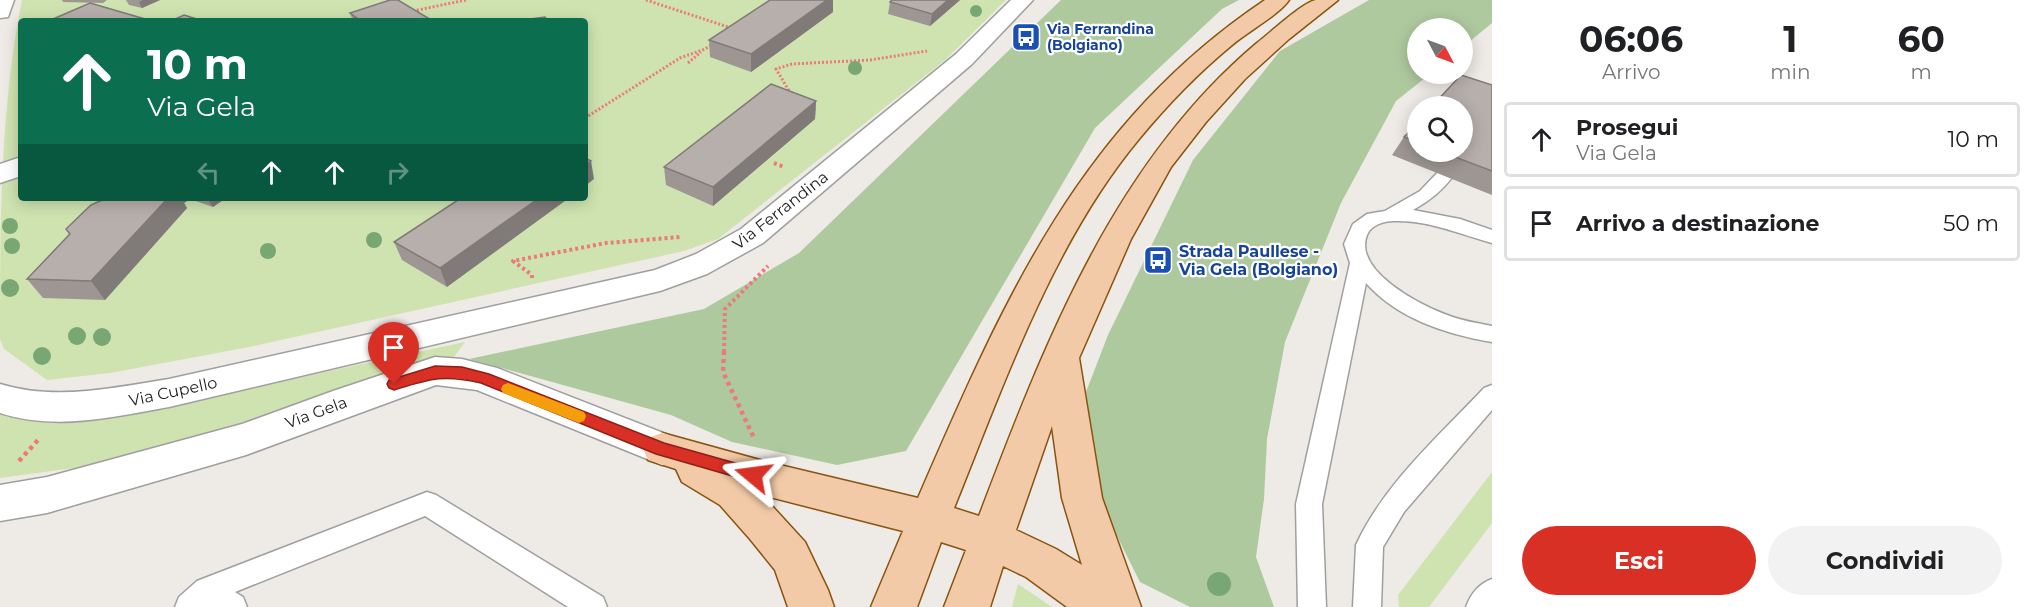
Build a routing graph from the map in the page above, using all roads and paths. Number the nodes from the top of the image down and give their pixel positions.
1 (4, 0) edge
2 (466, 0) edge
3 (646, 0) edge
4 (1023, 0) edge
5 (1279, 0) edge
6 (1328, 0) edge
7 (0, 12) edge
8 (404, 12) edge
9 (725, 36) edge
10 (715, 42) edge
11 (705, 49) junction
12 (973, 50) junction
13 (688, 63) dead end
14 (794, 100) edge
15 (588, 116) edge
16 (18, 166) edge
17 (0, 175) edge
18 (1444, 176) edge
19 (1389, 215) junction
20 (1492, 237) edge
21 (722, 255) junction
22 (771, 262) dead end
23 (1360, 263) junction
24 (536, 309) junction
25 (1492, 334) edge
26 (344, 352) joint
27 (1061, 354) junction
28 (1492, 394) edge
29 (0, 398) edge
30 (43, 434) dead end
31 (755, 440) dead end
32 (662, 449) junction
33 (14, 466) dead end
34 (0, 503) edge
35 (928, 520) junction
36 (991, 540) junction
37 (198, 598) edge
38 (233, 607) edge
39 (593, 607) edge
40 (811, 607) edge
41 (894, 607) edge
42 (967, 607) edge
43 (1098, 607) edge
44 (1118, 607) edge
45 (1312, 607) edge
46 (1367, 607) edge

1 - 7 street
2 - 8 path
3 - 9 path
4 - 12 street, Via Ferrandina
5 - 35 main road
6 - 27 main road
10 - 11 path
11 - 13 path
11 - 15 path
12 - 14 path
12 - 21 street, Via Ferrandina
16 - 17 street
18 - 19 lane
19 - 20 lane
19 - 23 lane
21 - 24 street, Via Ferrandina
21 - 24 path
22 - 31 path
23 - 25 lane
23 - 45 lane
24 - 26 street, Via Ferrandina
26 - 29 street, Via Cupello
27 - 36 main road
27 - 44 main road
28 - 46 lane
30 - 33 path
32 - 34 street, Via Gela
32 - 35 main road
32 - 40 main road
35 - 36 main road
35 - 41 main road
36 - 42 main road
36 - 43 main road
37 - 38 lane
37 - 39 lane

